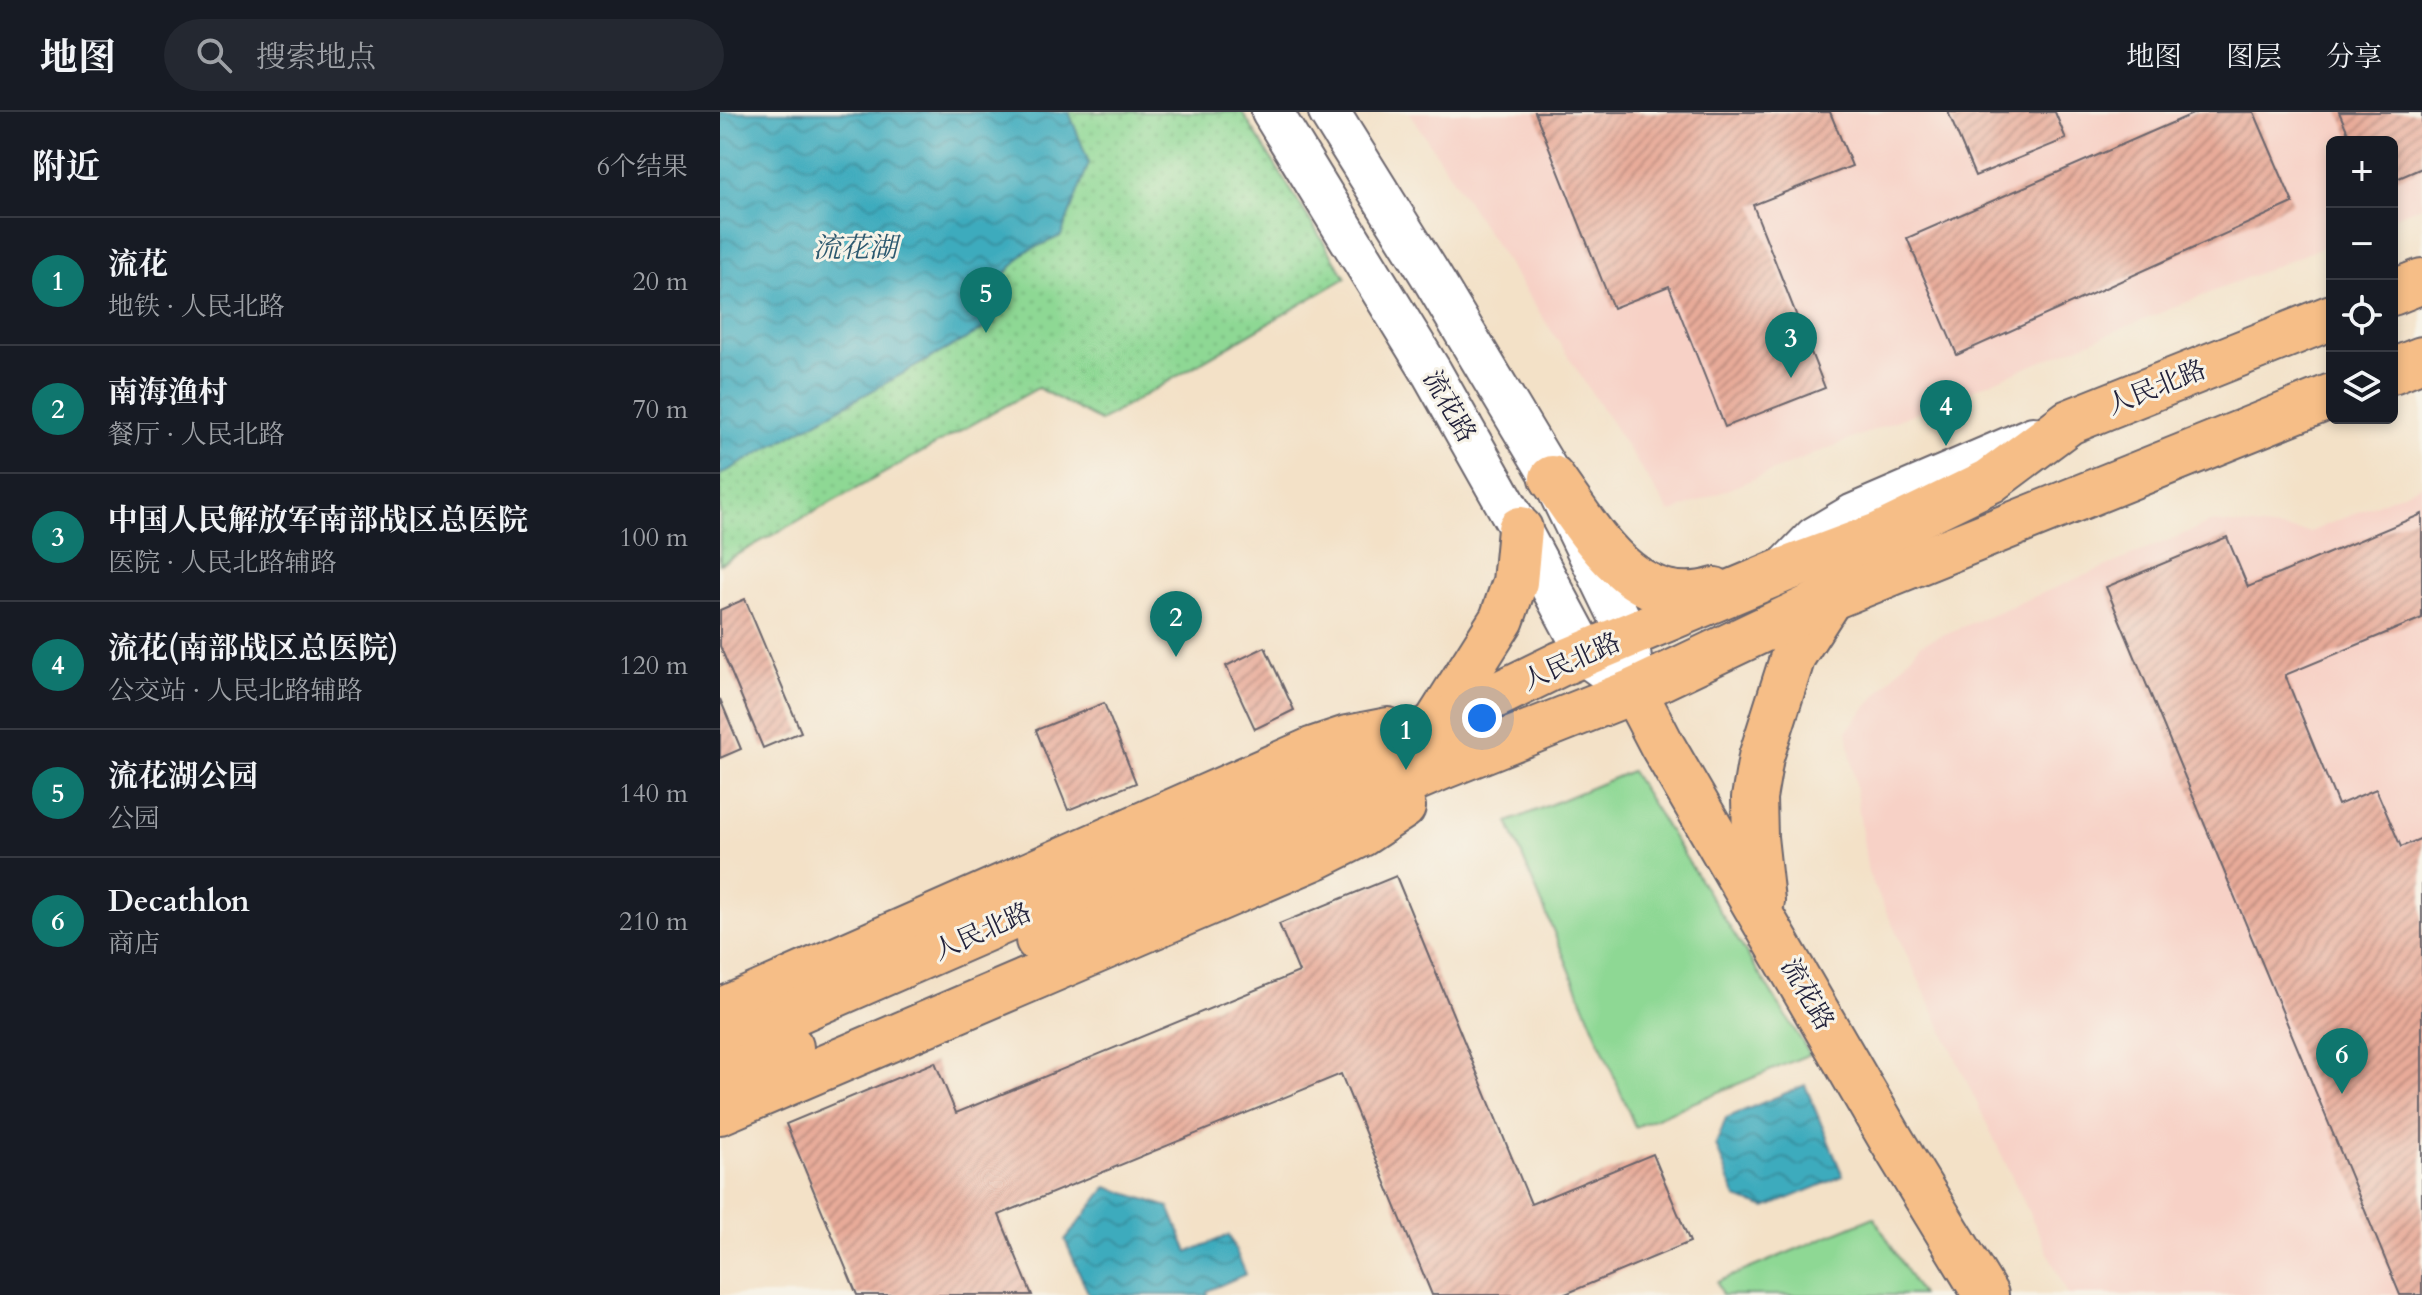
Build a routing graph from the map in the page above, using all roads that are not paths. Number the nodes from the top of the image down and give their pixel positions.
1 (1272, 112) edge
2 (1329, 112) edge
3 (2422, 281) edge
4 (2398, 291) edge
5 (2326, 319) edge
6 (2422, 359) edge
7 (2398, 369) edge
8 (2326, 398) edge
9 (1552, 478) junction
10 (1520, 529) junction
11 (1782, 571) junction
12 (1830, 598) junction
13 (1628, 635) junction
14 (1587, 653) junction
15 (1634, 691) junction
16 (1500, 692) junction
17 (1521, 737) junction
18 (1445, 744) junction
19 (1175, 830) junction
20 (1766, 923) junction
21 (720, 1011) edge
22 (732, 1080) edge
23 (1986, 1295) edge

1 - 10 street, 流花路
2 - 9 street, 流花路
3 - 4 main road
5 - 11 main road, 人民北路
6 - 7 main road
8 - 12 main road, 人民北路
9 - 11 main road
9 - 13 street, 流花路
10 - 14 street, 流花路
10 - 18 main road
11 - 13 main road, 人民北路
12 - 15 main road, 人民北路
12 - 20 main road
13 - 14 main road, 人民北路
13 - 15 street, 流花路
14 - 15 street, 流花路
14 - 16 main road, 人民北路
15 - 17 main road, 人民北路
15 - 20 main road, 流花路
16 - 17 main road
16 - 18 main road, 人民北路
17 - 18 main road, 人民北路
18 - 19 main road
18 - 22 main road, 人民北路
19 - 21 main road
19 - 22 main road, 人民北路
20 - 23 main road, 流花路

